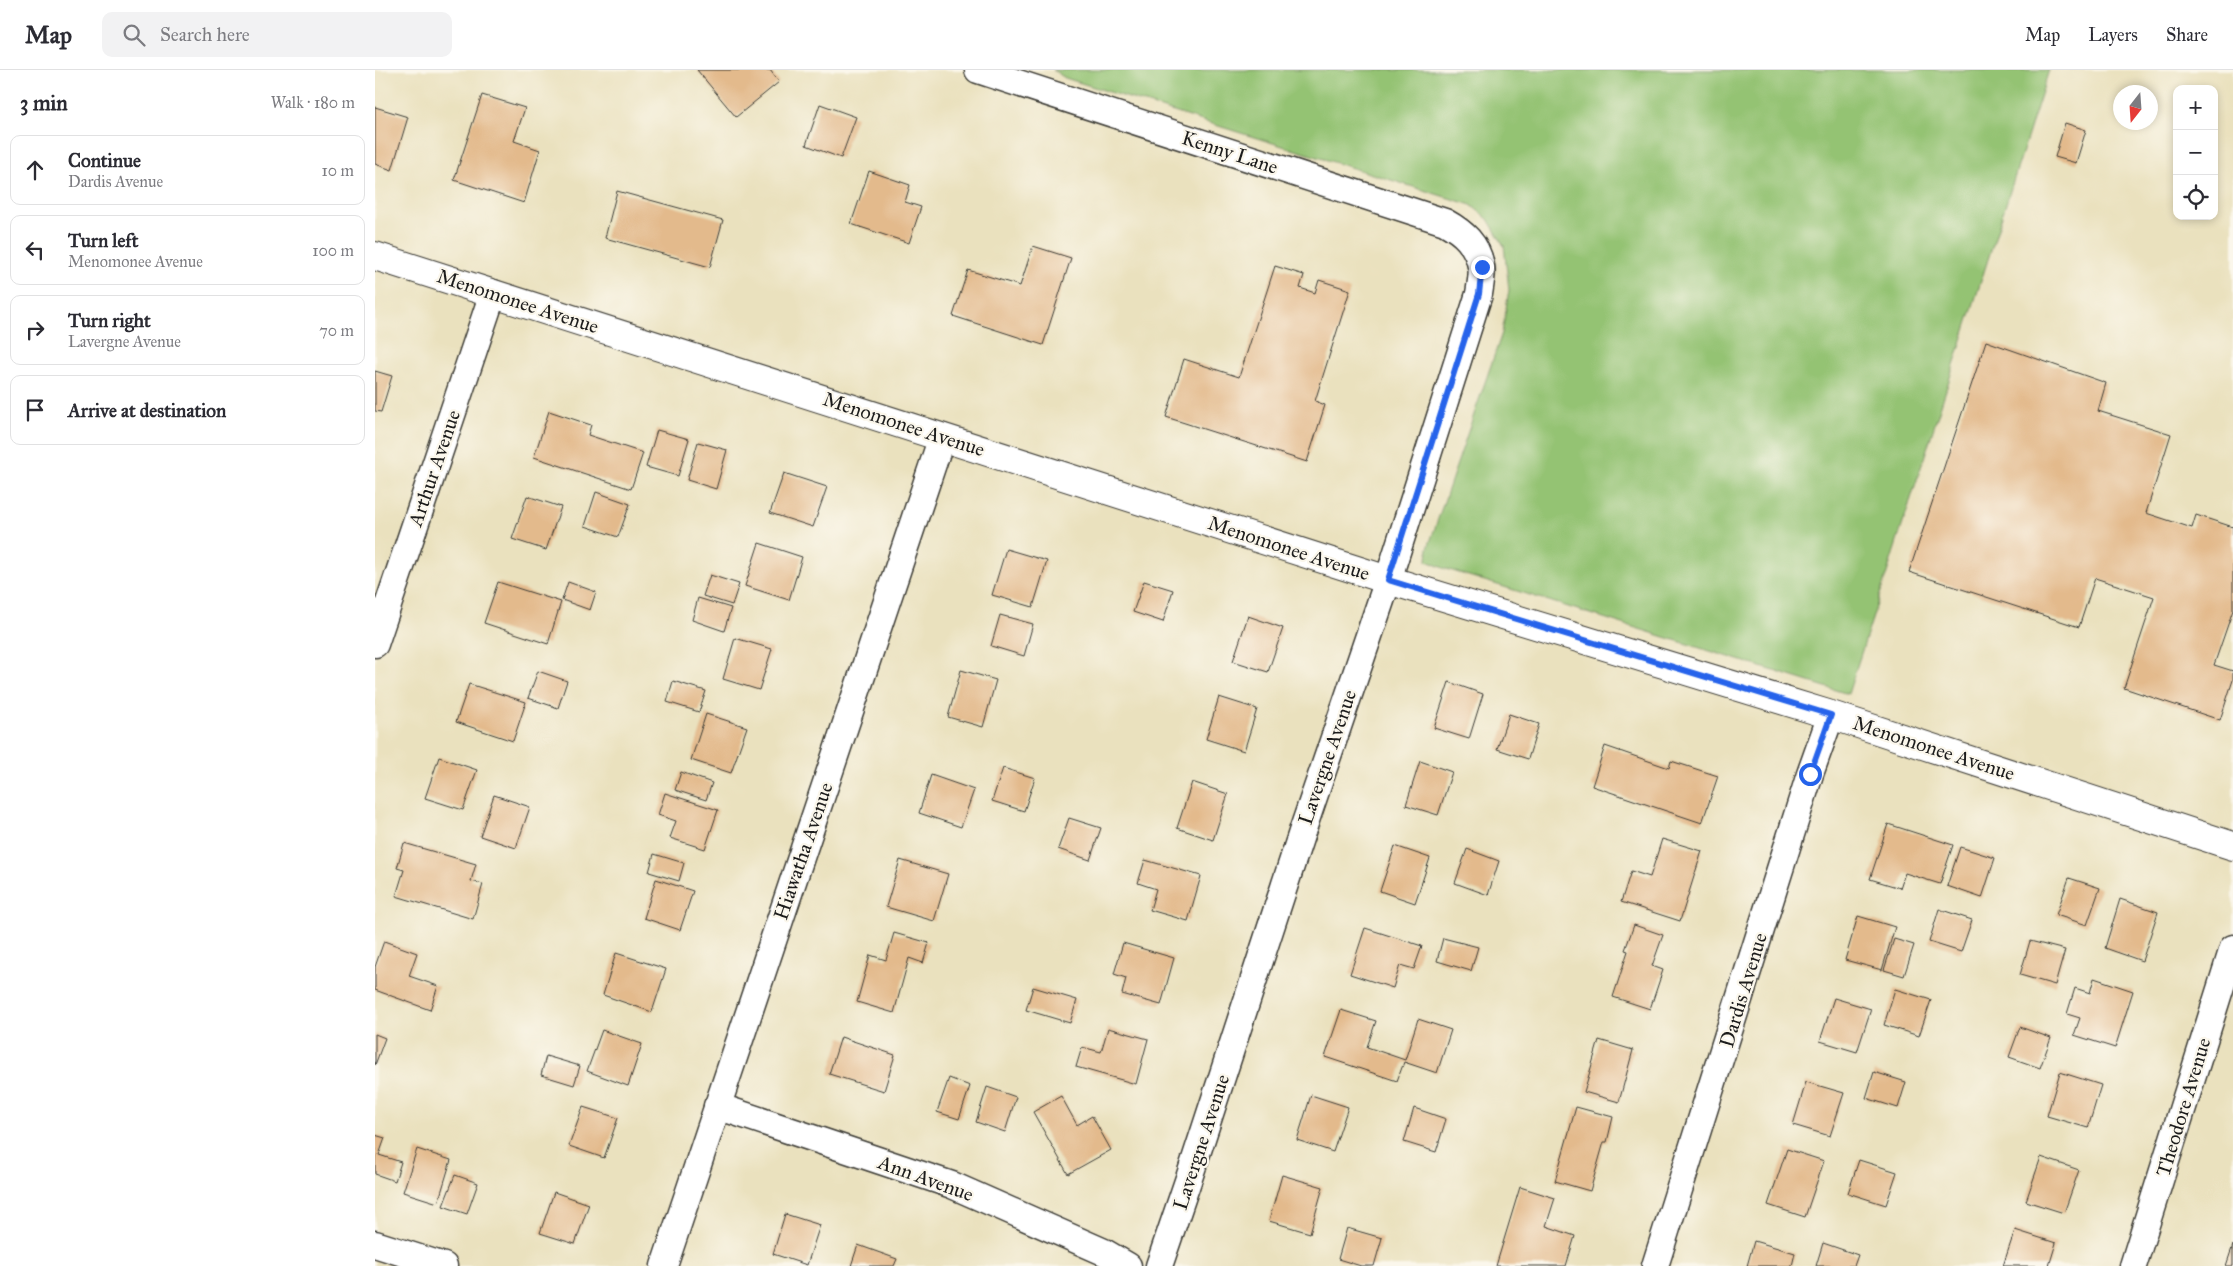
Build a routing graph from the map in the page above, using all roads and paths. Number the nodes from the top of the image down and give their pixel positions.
1 (978, 70) edge
2 (1010, 75) edge
3 (1473, 247) joint
4 (375, 256) edge
5 (493, 293) junction
6 (942, 437) junction
7 (1388, 580) junction
8 (375, 644) edge
9 (1831, 715) junction
10 (2233, 846) edge
11 (2233, 948) edge
12 (717, 1106) junction
13 (375, 1244) edge
14 (444, 1266) edge
15 (664, 1266) edge
16 (1128, 1266) edge
17 (1159, 1266) edge
18 (1655, 1266) edge
19 (2133, 1266) edge

1 - 2 street, Kenny Lane
2 - 3 street, Kenny Lane
3 - 7 street, Lavergne Avenue
4 - 5 street, Menomonee Avenue
5 - 6 street, Menomonee Avenue
5 - 8 street, Arthur Avenue
6 - 7 street, Menomonee Avenue
6 - 12 street, Hiawatha Avenue
7 - 9 street, Menomonee Avenue
7 - 17 street, Lavergne Avenue
9 - 10 street, Menomonee Avenue
9 - 18 street, Dardis Avenue
11 - 19 street, Theodore Avenue
12 - 15 street, Hiawatha Avenue
12 - 16 street, Ann Avenue
13 - 14 street

